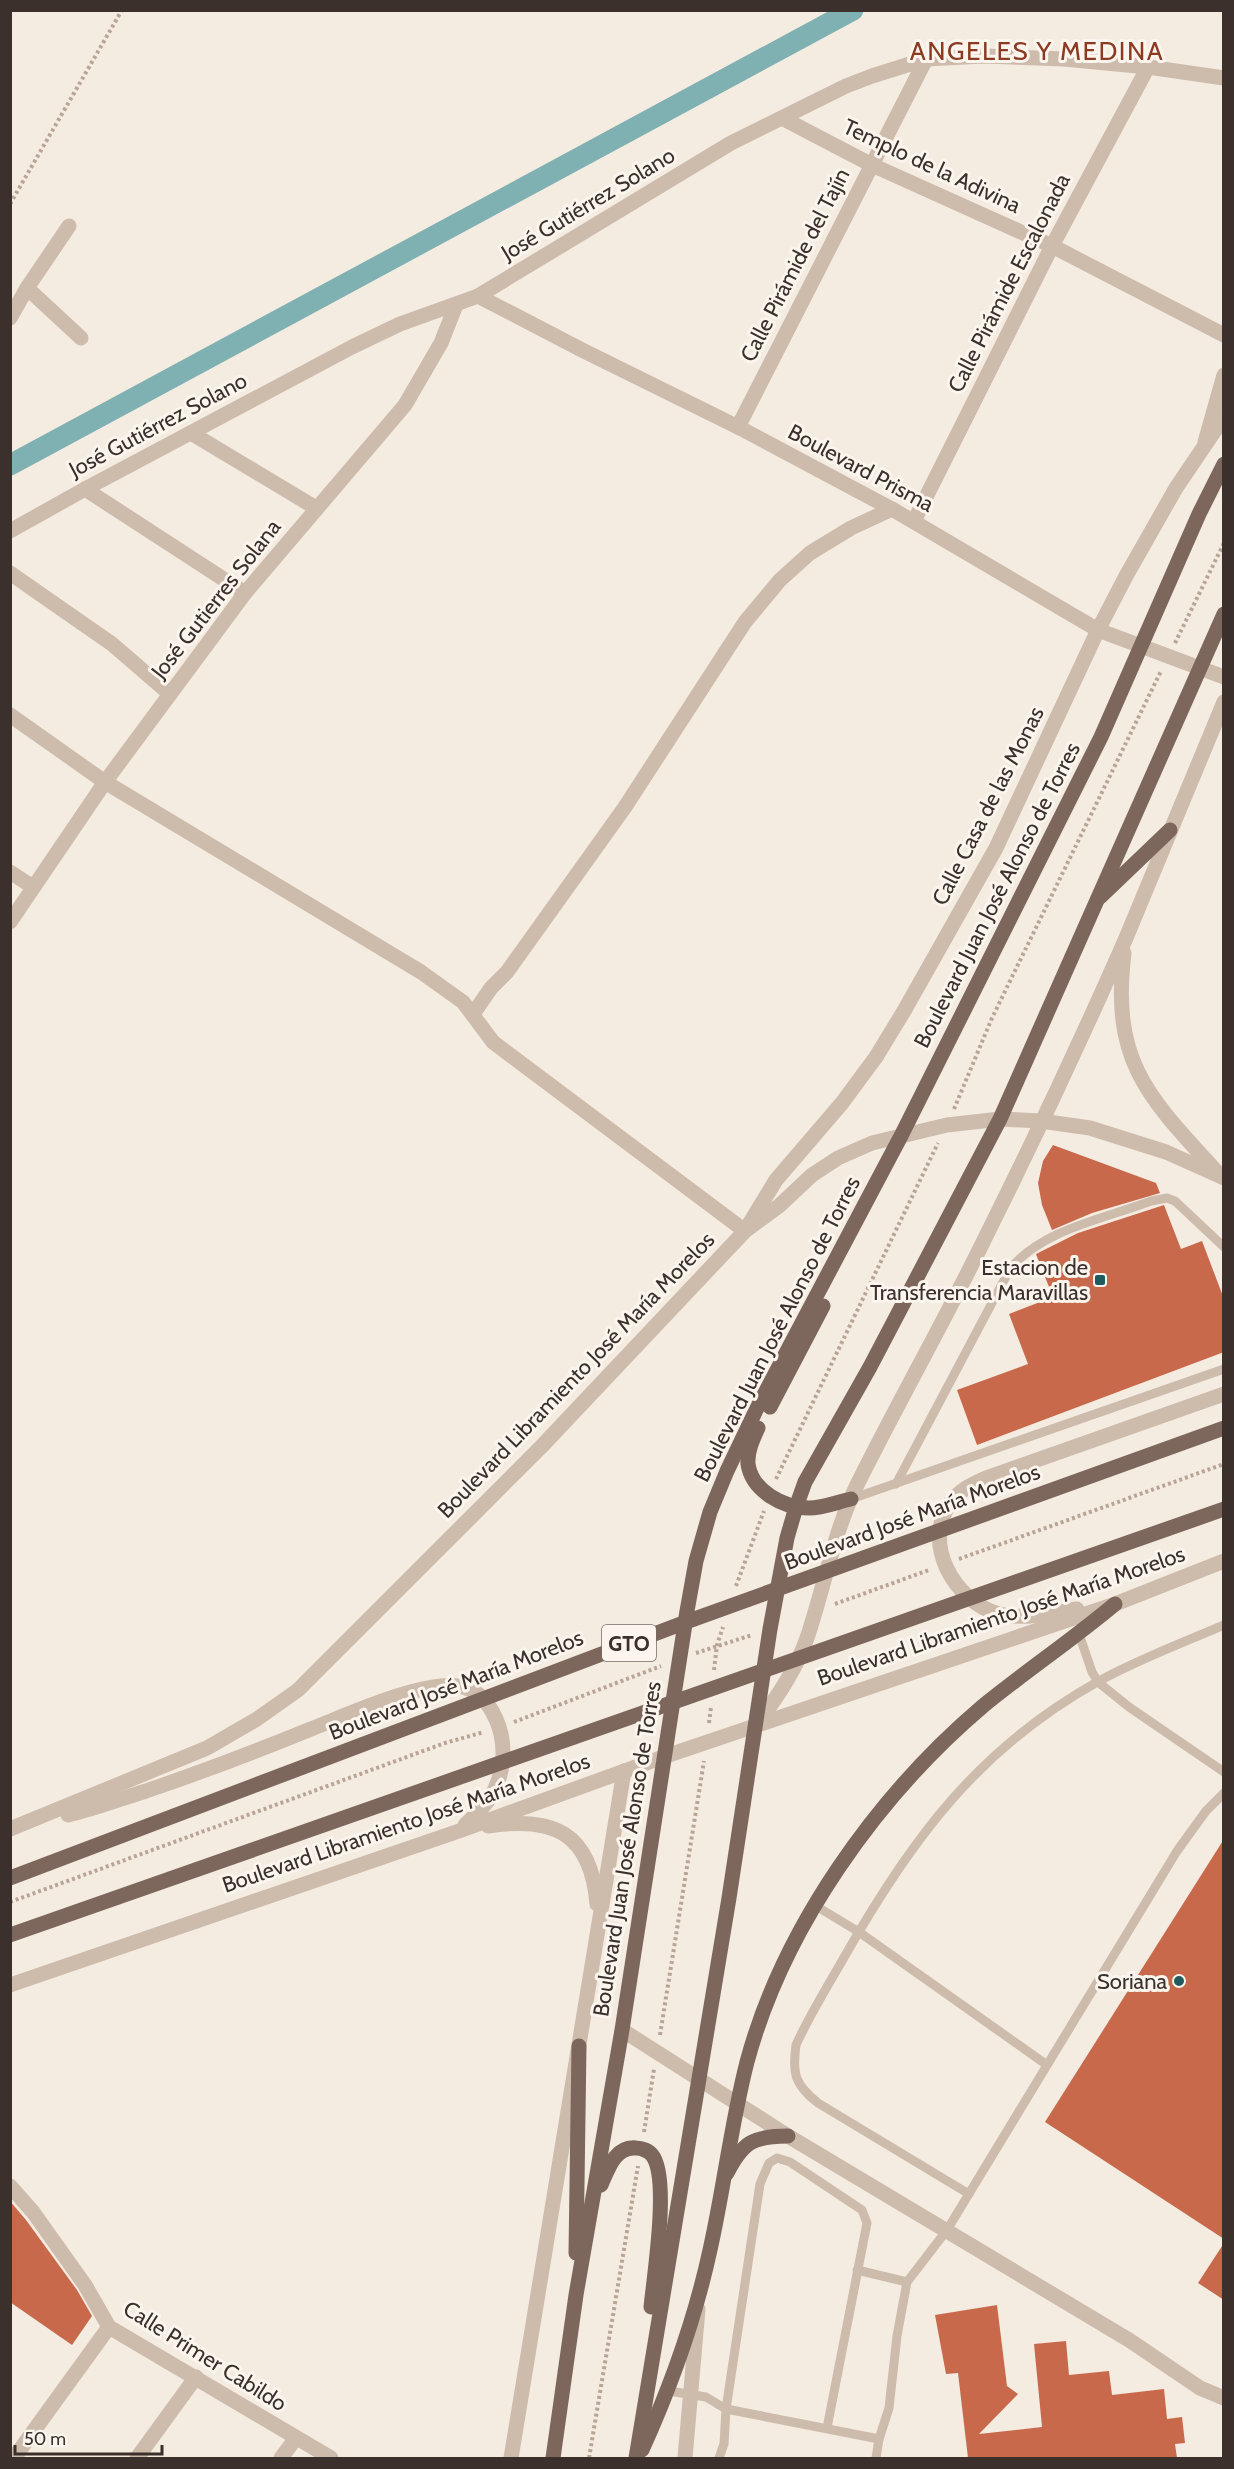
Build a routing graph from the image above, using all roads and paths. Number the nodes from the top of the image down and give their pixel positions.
1 (122, 10) edge
2 (926, 59) junction
3 (1148, 67) junction
4 (1224, 78) edge
5 (783, 118) junction
6 (872, 165) junction
7 (10, 204) edge
8 (69, 226) dead end
9 (1052, 246) junction
10 (27, 288) junction
11 (478, 296) junction
12 (456, 305) junction
13 (10, 318) edge
14 (1224, 335) edge
15 (81, 338) dead end
16 (1224, 375) edge
17 (1224, 417) edge
18 (738, 427) junction
19 (191, 433) junction
20 (1205, 442) junction
21 (1224, 464) edge
22 (85, 489) junction
23 (316, 508) junction
24 (892, 509) junction
25 (914, 522) junction
26 (10, 531) edge
27 (1224, 543) edge
28 (10, 573) edge
29 (245, 593) junction
30 (1224, 614) edge
31 (1098, 630) junction
32 (1140, 647) junction
33 (1168, 657) junction
34 (1198, 668) junction
35 (1224, 678) edge
36 (170, 694) junction
37 (1224, 702) edge
38 (10, 715) edge
39 (105, 782) junction
40 (1170, 830) junction
41 (10, 872) edge
42 (33, 887) junction
43 (1094, 904) junction
44 (10, 922) edge
45 (1125, 939) junction
46 (473, 1014) junction
47 (1000, 1119) junction
48 (1041, 1121) junction
49 (947, 1125) junction
50 (901, 1136) junction
51 (1222, 1176) edge
52 (745, 1231) junction
53 (1224, 1247) edge
54 (837, 1260) junction
55 (1224, 1369) edge
56 (1224, 1394) edge
57 (1224, 1428) edge
58 (1224, 1464) edge
59 (896, 1484) junction
60 (770, 1496) junction
61 (850, 1499) junction
62 (796, 1506) junction
63 (1224, 1509) edge
64 (1224, 1561) edge
65 (944, 1564) junction
66 (734, 1592) dead end
67 (1115, 1604) junction
68 (815, 1612) junction
69 (724, 1624) dead end
70 (1224, 1625) edge
71 (770, 1629) junction
72 (1079, 1634) junction
73 (717, 1645) junction
74 (679, 1659) junction
75 (1098, 1682) junction
76 (756, 1725) junction
77 (499, 1727) junction
78 (666, 1755) junction
79 (624, 1771) junction
80 (1224, 1772) edge
81 (1224, 1793) edge
82 (17, 1827) edge
83 (459, 1831) junction
84 (10, 1878) edge
85 (10, 1902) edge
86 (816, 1906) junction
87 (598, 1928) junction
88 (859, 1932) junction
89 (10, 1935) edge
90 (10, 1985) edge
91 (622, 2030) junction
92 (579, 2046) junction
93 (1047, 2065) junction
94 (699, 2078) junction
95 (737, 2103) junction
96 (788, 2136) junction
97 (721, 2184) junction
98 (10, 2186) edge
99 (969, 2194) junction
100 (591, 2207) junction
101 (947, 2230) junction
102 (857, 2270) junction
103 (907, 2282) junction
104 (576, 2295) junction
105 (699, 2296) junction
106 (109, 2327) junction
107 (196, 2377) junction
108 (669, 2391) junction
109 (692, 2395) junction
110 (1224, 2398) edge
111 (644, 2402) junction
112 (726, 2409) junction
113 (827, 2428) junction
114 (296, 2438) junction
115 (879, 2439) junction
116 (14, 2458) edge
117 (136, 2458) edge
118 (281, 2458) edge
119 (331, 2458) edge
120 (511, 2458) edge
121 (553, 2458) edge
122 (638, 2458) edge
123 (685, 2458) edge
124 (719, 2458) edge
125 (876, 2458) edge

1 - 7 path
2 - 3 street, José Gutiérrez Solano
2 - 5 street, José Gutiérrez Solano
2 - 6 street, Calle Pirámide del Tajín
3 - 4 street, José Gutiérrez Solano
3 - 9 street, Calle Pirámide Escalonada
5 - 6 street, Templo de la Adivina
5 - 11 street, José Gutiérrez Solano
6 - 9 street, Templo de la Adivina
6 - 18 street, Calle Pirámide del Tajín
8 - 10 street
9 - 14 street, Templo de la Adivina
9 - 25 street, Calle Pirámide Escalonada
10 - 13 street
10 - 15 street
11 - 12 street, José Gutiérrez Solano
11 - 18 street, Boulevard Prisma
12 - 19 street, José Gutiérrez Solano
12 - 23 street, José Gutierres Solana
16 - 20 street, Calle Casa de las Monas
17 - 20 street
18 - 24 street, Boulevard Prisma
19 - 22 street, José Gutiérrez Solano
19 - 23 street
20 - 31 street, Calle Casa de las Monas
21 - 32 main road, Boulevard Juan José Alonso de Torres
22 - 26 street, José Gutiérrez Solano
22 - 29 street
23 - 29 street, José Gutierres Solana
24 - 25 street, Boulevard Prisma
24 - 46 street
25 - 31 street, Boulevard Prisma
27 - 33 path
28 - 36 street
29 - 36 street, José Gutierres Solana
30 - 34 main road
31 - 32 street, Boulevard Prisma
31 - 52 street, Calle Casa de las Monas
32 - 33 street, Boulevard Prisma
32 - 50 main road, Boulevard Juan José Alonso de Torres
33 - 34 street, Boulevard Prisma
33 - 49 path
34 - 35 street, Boulevard Prisma
34 - 43 main road
36 - 39 street, José Gutierres Solana
37 - 40 street
38 - 39 street
39 - 42 street, José Gutierres Solana
39 - 46 street
40 - 43 main road
40 - 45 street
41 - 42 street
42 - 44 street, José Gutierres Solana
43 - 47 main road
45 - 48 street
45 - 51 street
46 - 52 street
47 - 48 street, Boulevard Libramiento José María Morelos
47 - 49 street, Boulevard Libramiento José María Morelos
47 - 62 main road
48 - 51 street, Boulevard Libramiento José María Morelos
48 - 61 street
49 - 50 street, Boulevard Libramiento José María Morelos
49 - 60 path
50 - 52 street, Boulevard Libramiento José María Morelos
50 - 54 main road, Boulevard Juan José Alonso de Torres
52 - 82 street, Boulevard Libramiento José María Morelos
53 - 59 lane
54 - 60 main road
54 - 74 main road, Boulevard Juan José Alonso de Torres
55 - 59 lane
56 - 65 street
57 - 84 main road, Boulevard José María Morelos / GTO
58 - 65 path
59 - 61 lane
60 - 62 main road
60 - 66 path
61 - 62 main road
61 - 68 street
62 - 71 main road
63 - 89 main road
64 - 67 street, Boulevard Libramiento José María Morelos
65 - 67 street
65 - 68 path
67 - 72 main road
67 - 76 street, Boulevard Libramiento José María Morelos
68 - 76 street
69 - 73 path
70 - 75 lane
71 - 73 path
71 - 76 main road
72 - 75 lane
72 - 86 main road
73 - 74 path
74 - 77 path
74 - 78 main road, Boulevard Juan José Alonso de Torres
75 - 80 lane
75 - 88 lane
76 - 78 street, Boulevard Libramiento José María Morelos
76 - 94 main road
77 - 82 street
77 - 83 street
77 - 85 path
78 - 79 street, Boulevard Libramiento José María Morelos
78 - 91 main road, Boulevard Juan José Alonso de Torres
79 - 83 street, Boulevard Libramiento José María Morelos
79 - 87 street
81 - 93 lane
83 - 87 street
83 - 90 street, Boulevard Libramiento José María Morelos
86 - 88 lane
86 - 95 main road
87 - 92 street
88 - 93 lane
88 - 99 lane
91 - 94 street
91 - 100 main road, Boulevard Juan José Alonso de Torres
92 - 104 main road
92 - 120 street
93 - 99 lane
94 - 95 street
94 - 111 main road
95 - 96 street
95 - 97 main road
96 - 97 main road
96 - 101 street
97 - 105 main road
98 - 106 street, Calle Primer Cabildo
99 - 101 lane
100 - 104 main road, Boulevard Juan José Alonso de Torres
100 - 111 main road
101 - 103 lane
101 - 110 street
102 - 103 lane
102 - 112 lane
102 - 113 lane
103 - 115 lane
104 - 121 main road, Boulevard Juan José Alonso de Torres
105 - 108 main road
105 - 109 street
106 - 107 street, Calle Primer Cabildo
106 - 116 street
107 - 114 street, Calle Primer Cabildo
107 - 117 street
108 - 109 lane
108 - 122 main road
109 - 112 lane
109 - 123 street
111 - 122 main road
112 - 113 lane
112 - 124 lane
113 - 115 lane
114 - 118 street
114 - 119 street, Calle Primer Cabildo
115 - 125 lane

